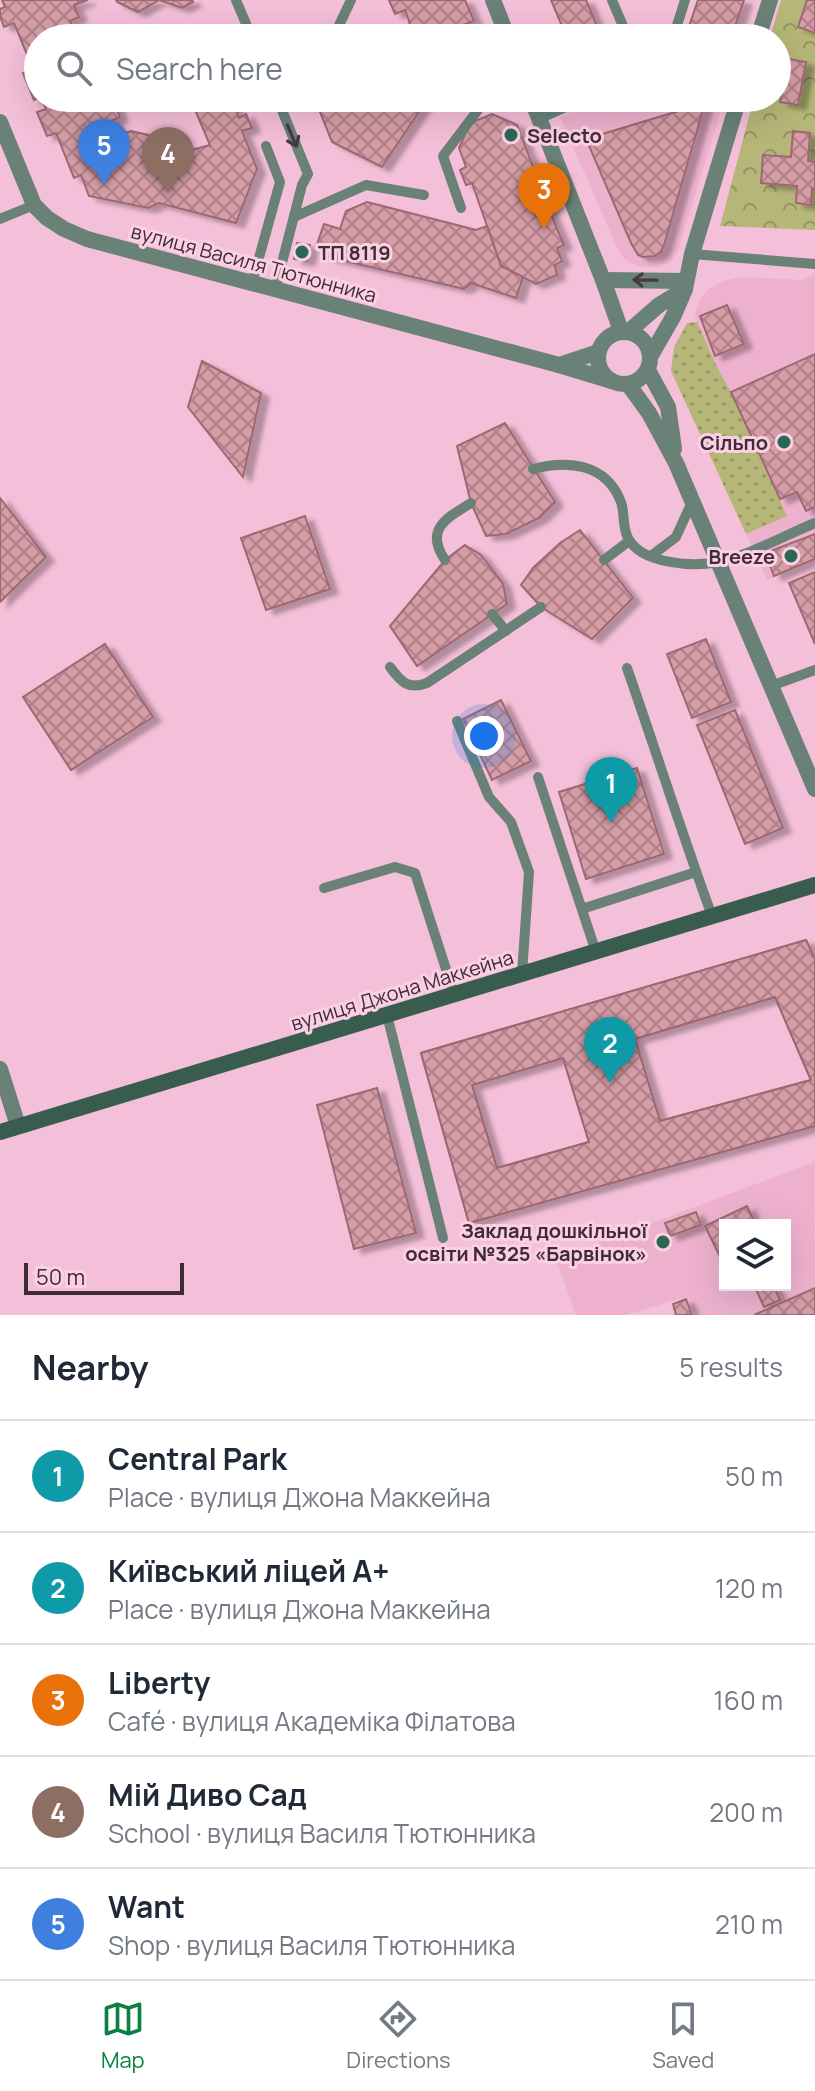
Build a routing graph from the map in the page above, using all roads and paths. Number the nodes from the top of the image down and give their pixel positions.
1 (236, 0) edge
2 (351, 0) edge
3 (493, 0) edge
4 (685, 0) edge
5 (770, 0) edge
6 (614, 1) edge
7 (246, 24) edge
8 (340, 24) edge
9 (502, 24) edge
10 (623, 24) edge
11 (677, 24) edge
12 (762, 24) edge
13 (283, 112) edge
14 (476, 112) edge
15 (536, 112) edge
16 (555, 112) edge
17 (735, 112) edge
18 (539, 119) junction
19 (0, 122) edge
20 (266, 146) dead end
21 (424, 195) dead end
22 (34, 205) junction
23 (461, 208) dead end
24 (294, 217) junction
25 (0, 219) edge
26 (692, 254) junction
27 (815, 264) edge
28 (603, 280) junction
29 (252, 283) junction
30 (685, 285) junction
31 (275, 290) junction
32 (624, 332) junction
33 (598, 352) junction
34 (649, 363) junction
35 (559, 365) junction
36 (620, 383) junction
37 (676, 463) junction
38 (533, 469) dead end
39 (692, 502) junction
40 (471, 503) dead end
41 (815, 523) edge
42 (629, 541) junction
43 (651, 556) junction
44 (445, 560) dead end
45 (604, 560) dead end
46 (717, 562) junction
47 (541, 607) dead end
48 (492, 614) dead end
49 (506, 631) junction
50 (390, 667) dead end
51 (627, 668) dead end
52 (815, 670) edge
53 (771, 686) junction
54 (457, 721) dead end
55 (538, 777) dead end
56 (815, 789) edge
57 (696, 872) junction
58 (815, 885) edge
59 (324, 888) dead end
60 (582, 909) junction
61 (712, 916) junction
62 (596, 952) junction
63 (522, 974) junction
64 (454, 994) junction
65 (387, 1015) junction
66 (0, 1069) edge
67 (18, 1126) junction
68 (0, 1132) edge
69 (443, 1238) dead end

1 - 7 lane
2 - 8 lane
3 - 9 street
4 - 11 lane
5 - 12 street
6 - 10 lane
13 -> 24 lane
14 - 23 lane
15 - 18 street
16 - 18 lane
17 - 26 street
18 - 28 street
19 - 22 street, вулиця Василя Тютюнника
20 - 29 lane
21 - 24 lane
22 - 25 lane
22 - 29 street, вулиця Василя Тютюнника
24 - 31 lane
26 - 27 lane
26 - 30 street
30 -> 28 street
28 - 32 street
29 - 31 street, вулиця Василя Тютюнника
30 - 32 street
30 - 34 street
31 - 35 street, вулиця Василя Тютюнника
32 - 33 street
32 - 34 street
33 - 35 street
33 - 36 street
34 - 36 street
34 - 37 street
35 - 36 street, вулиця Василя Тютюнника
36 - 37 street
37 - 39 street
38 - 42 lane
39 - 43 lane
39 - 46 street
40 - 44 lane
41 - 46 lane
42 - 43 lane
42 - 45 lane
43 - 46 lane
46 - 53 street
47 - 49 lane
48 - 49 lane
49 - 50 lane
51 - 57 lane
52 - 53 lane
53 - 56 street
54 - 63 lane
55 - 60 lane
57 - 60 lane
57 - 61 lane
58 - 61 street, вулиця Джона Маккейна
59 - 64 lane
60 - 62 lane
61 - 62 street, вулиця Джона Маккейна
62 - 63 street, вулиця Джона Маккейна
63 - 64 street, вулиця Джона Маккейна
64 - 65 street, вулиця Джона Маккейна
65 - 67 street, вулиця Джона Маккейна
65 - 69 lane
66 - 67 street
67 - 68 street, вулиця Джона Маккейна

